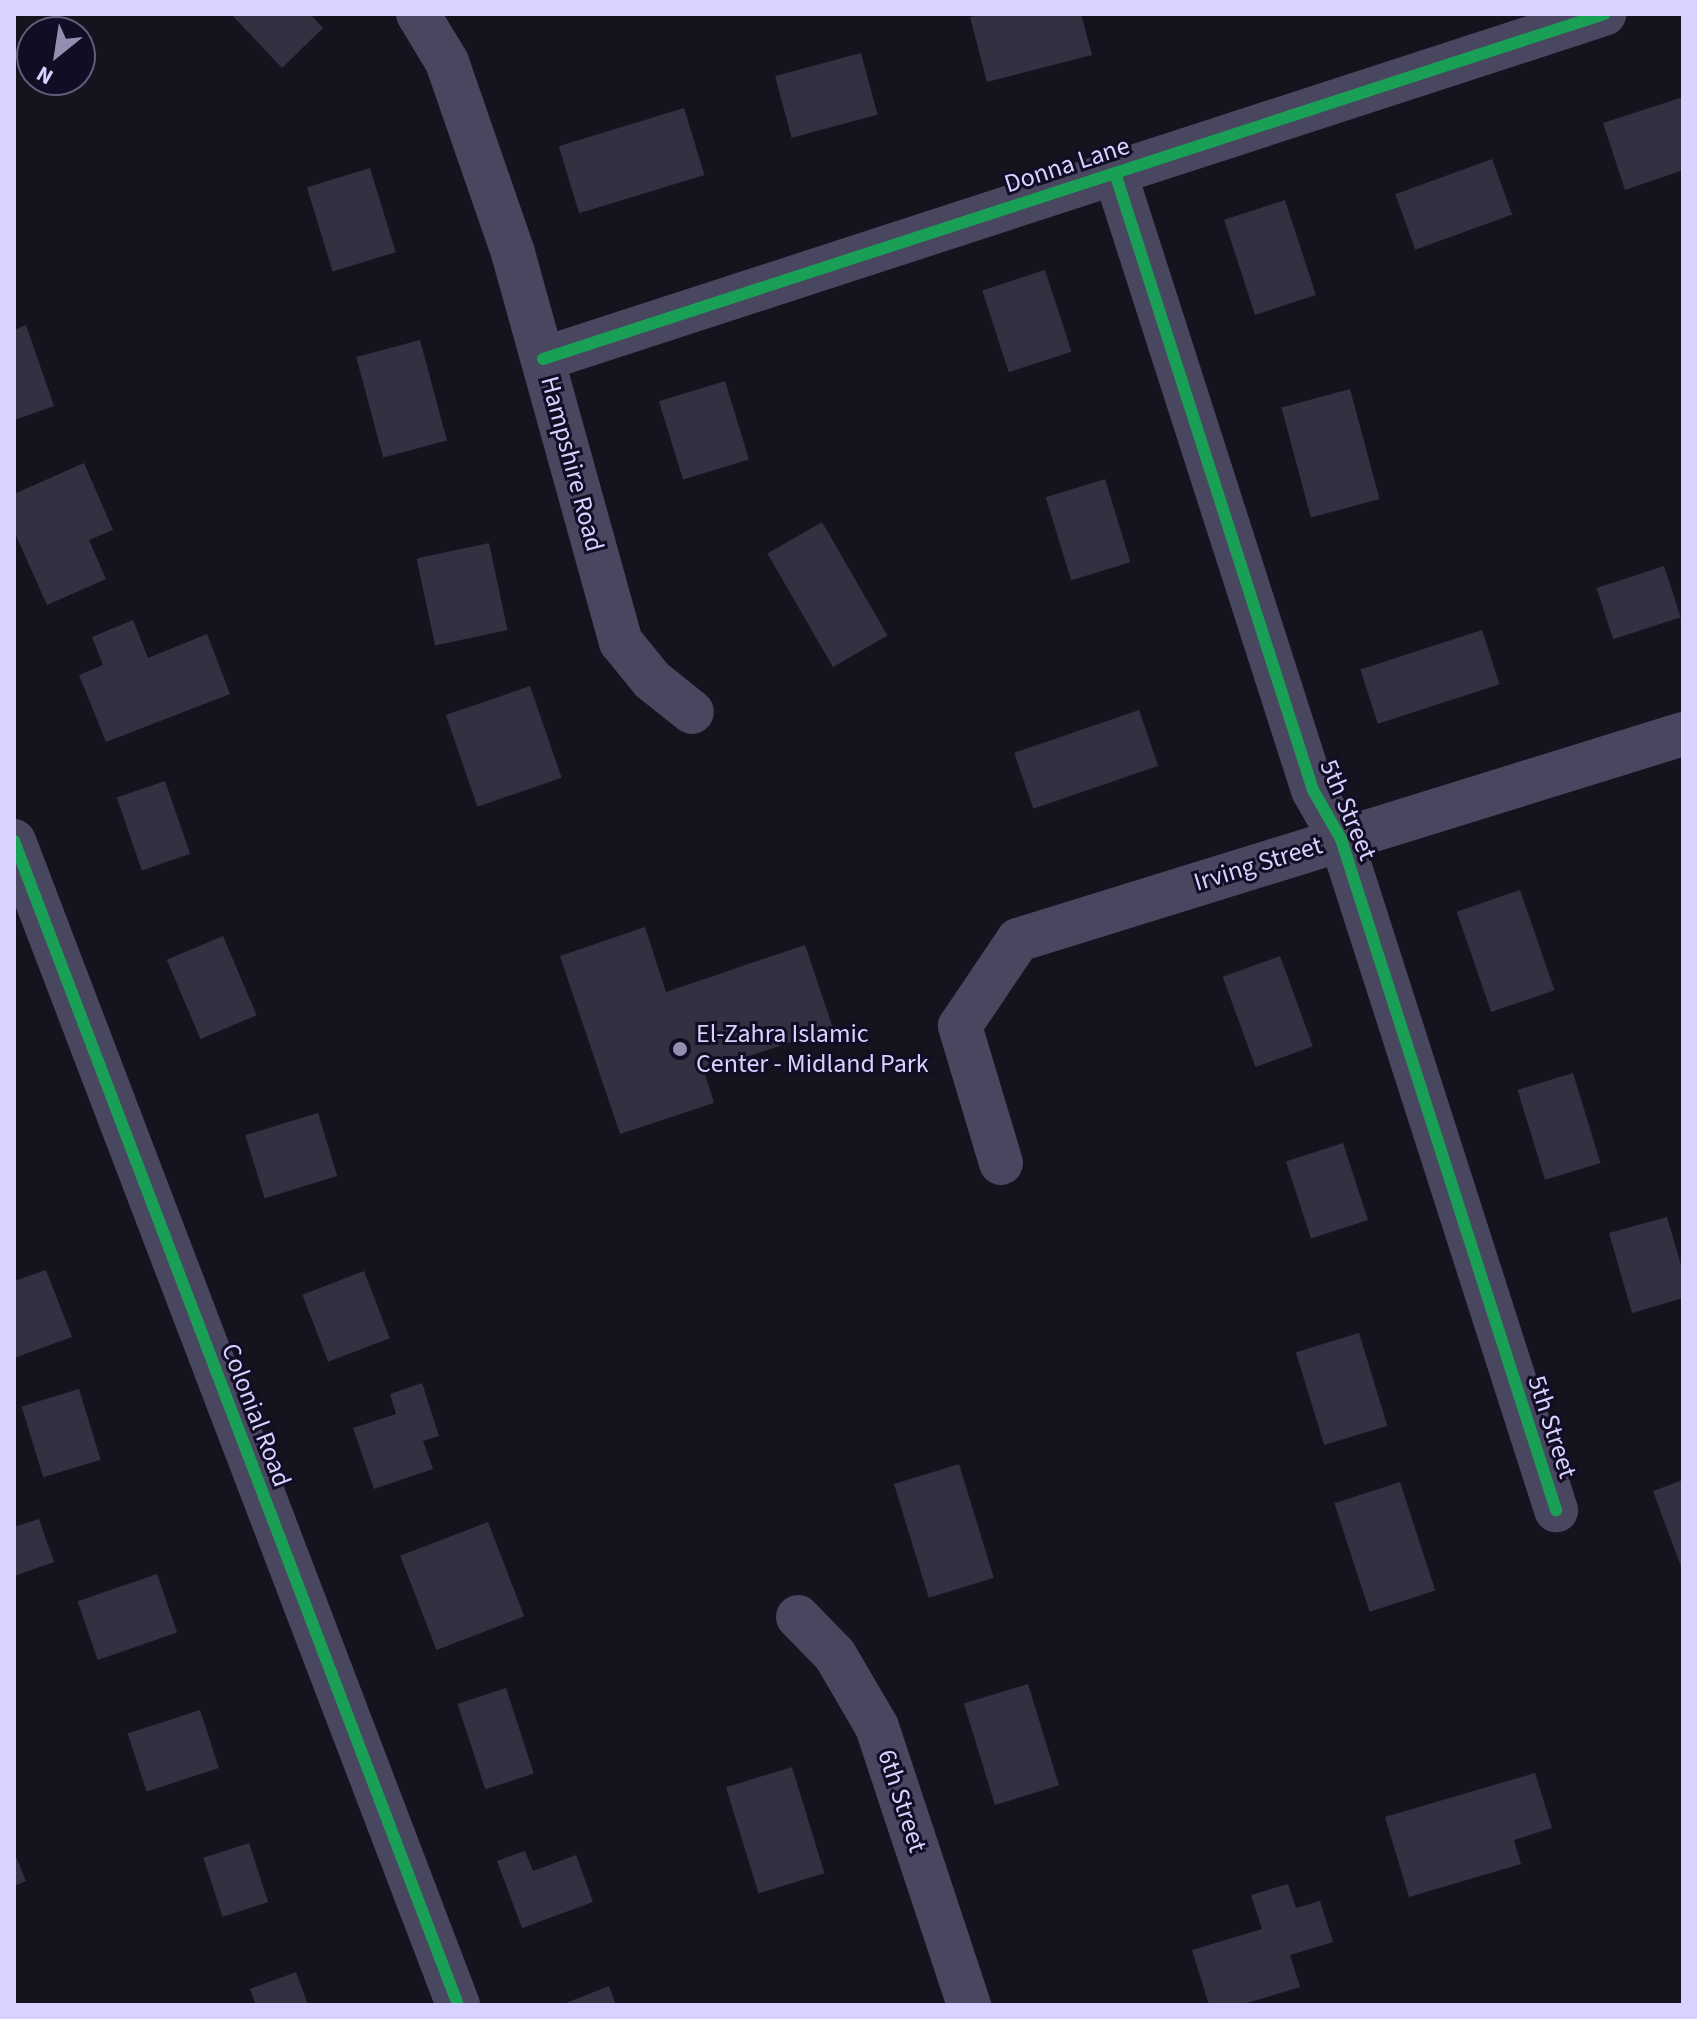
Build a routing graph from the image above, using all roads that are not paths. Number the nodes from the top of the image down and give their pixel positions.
1 (418, 14) edge
2 (1604, 14) edge
3 (1115, 173) junction
4 (543, 359) junction
5 (692, 712) dead end
6 (1683, 734) edge
7 (1341, 839) junction
8 (14, 841) edge
9 (1001, 1163) dead end
10 (1556, 1510) dead end
11 (798, 1617) dead end
12 (458, 2005) edge
13 (969, 2005) edge

1 - 4 street, Hampshire Road
2 - 3 street, Donna Lane
3 - 4 street, Donna Lane
3 - 7 street, 5th Street
4 - 5 street, Hampshire Road
6 - 7 street, Irving Street
7 - 9 street, Irving Street
7 - 10 street, 5th Street
8 - 12 street, Colonial Road
11 - 13 street, 6th Street

